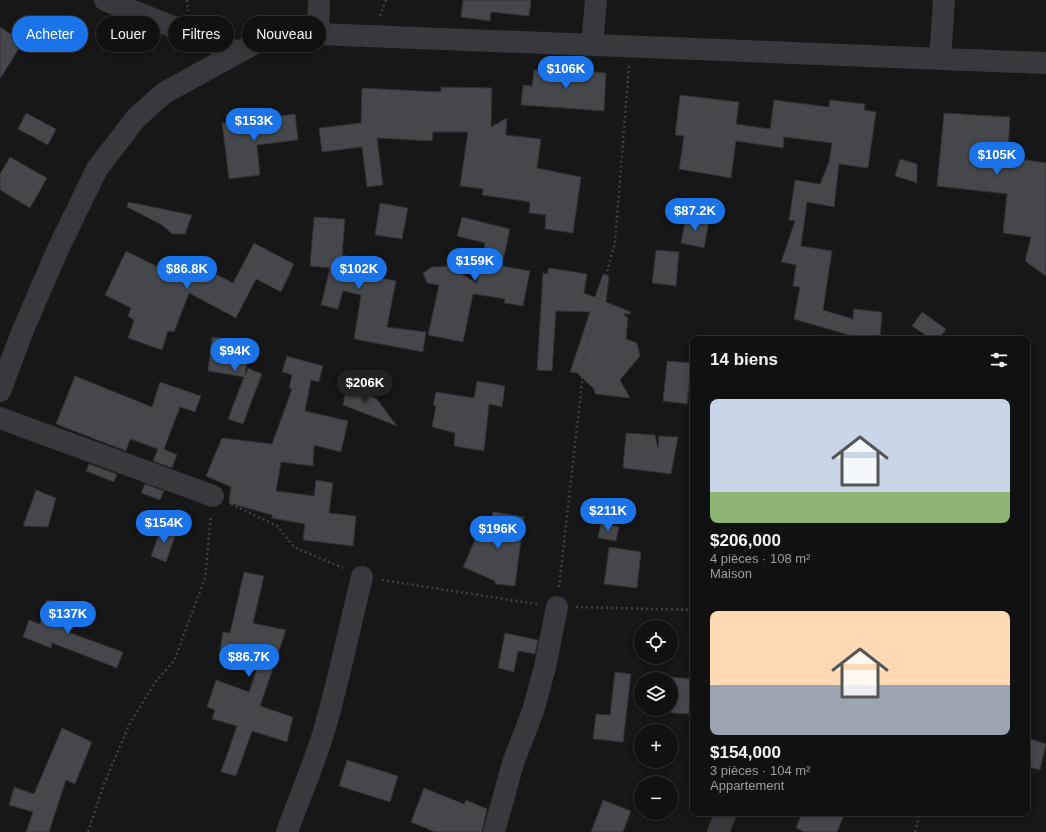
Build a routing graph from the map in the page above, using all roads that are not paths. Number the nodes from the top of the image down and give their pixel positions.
1 (106, 0) edge
2 (319, 0) edge
3 (596, 0) edge
4 (944, 0) edge
5 (319, 16) edge
6 (326, 34) edge
7 (592, 45) junction
8 (242, 50) edge
9 (237, 52) junction
10 (940, 59) junction
11 (1046, 63) edge
12 (0, 391) edge
13 (0, 418) edge
14 (213, 496) road end
15 (362, 577) road end
16 (557, 607) road end
17 (725, 816) edge
18 (287, 832) edge
19 (494, 832) edge
20 (718, 832) edge

1 - 9 street
2 - 5 street
3 - 7 street
4 - 10 street
6 - 7 street
7 - 10 street
8 - 9 street
9 - 12 street
10 - 11 street
13 - 14 street
15 - 18 street
16 - 19 street
17 - 20 street

